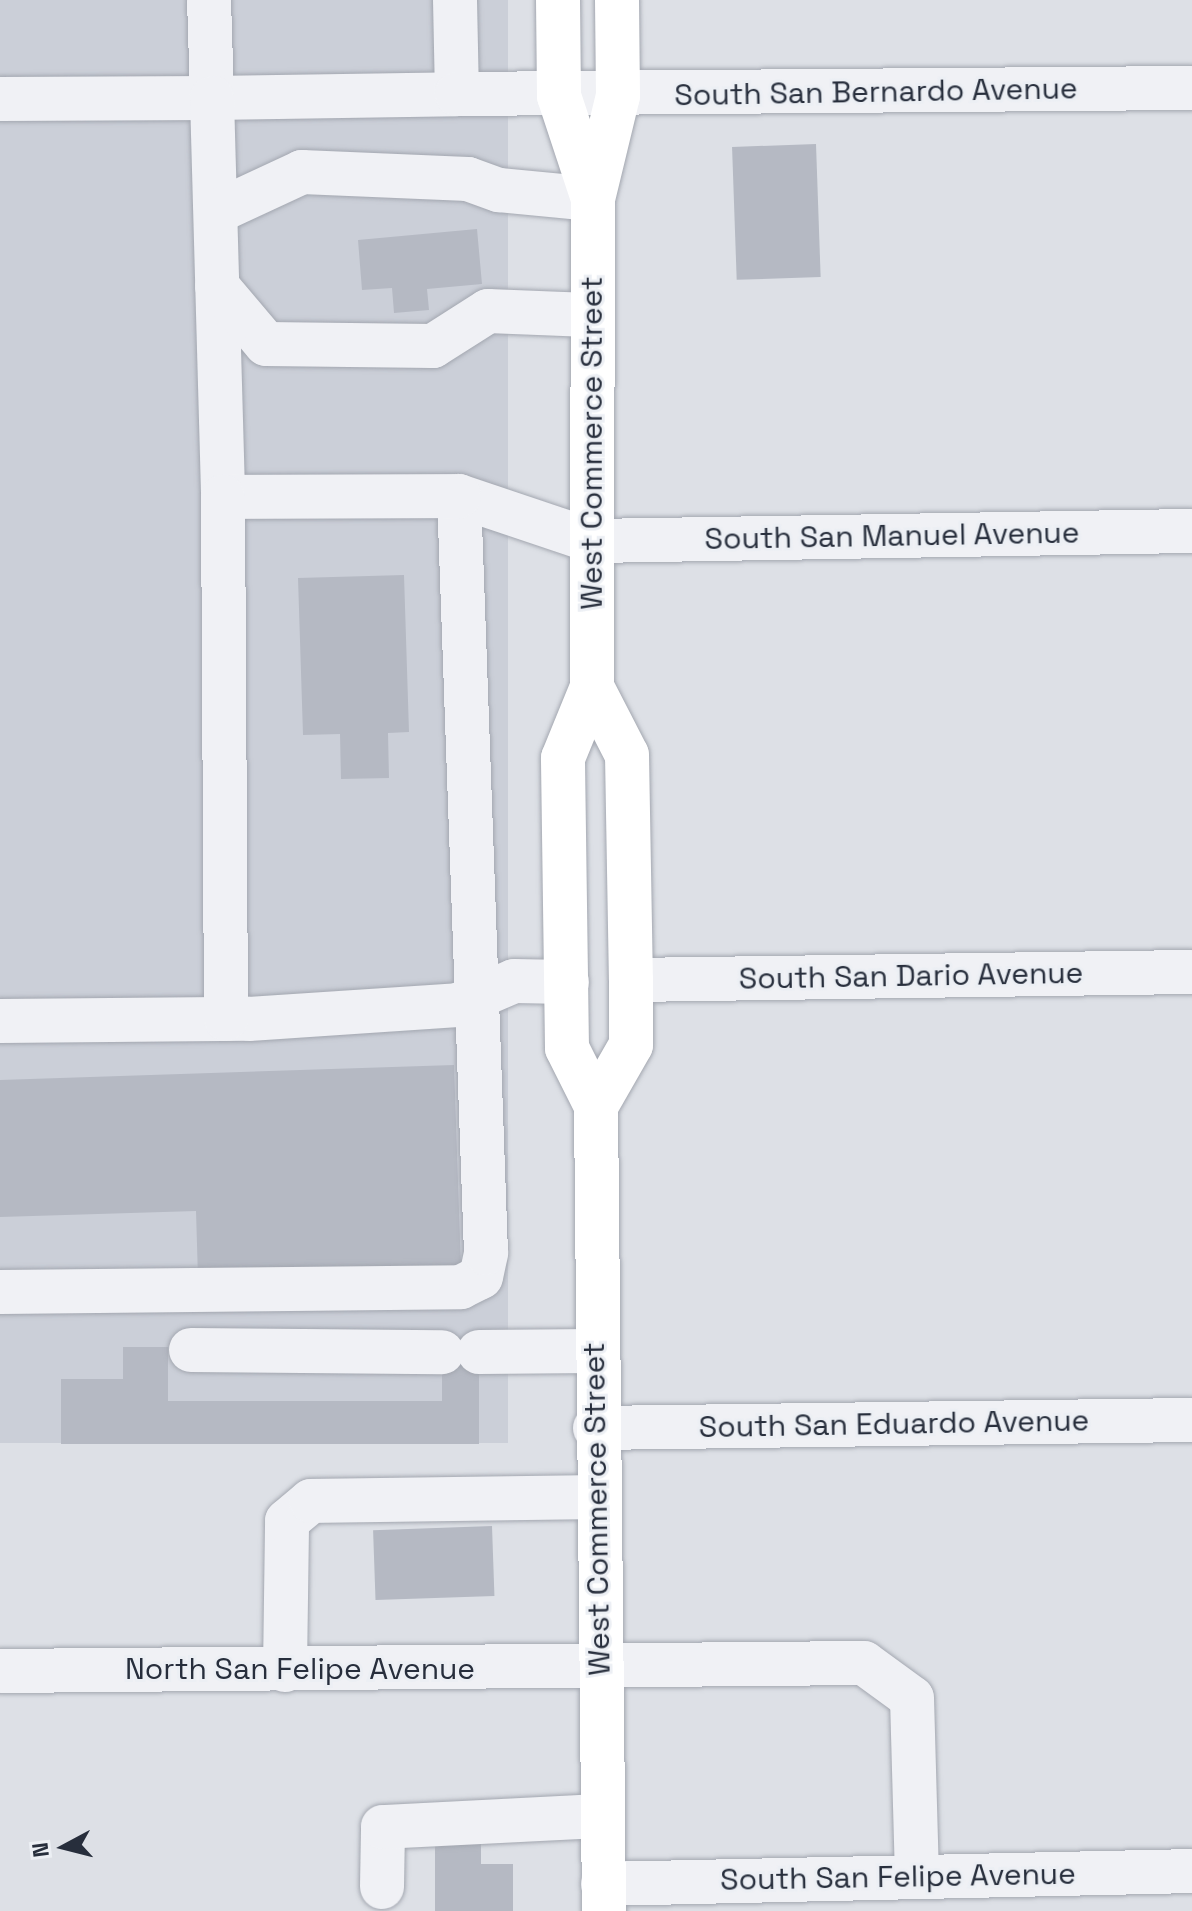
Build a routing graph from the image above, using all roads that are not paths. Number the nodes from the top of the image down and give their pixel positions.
1 (209, 0) edge
2 (455, 0) edge
3 (558, 0) edge
4 (617, 0) edge
5 (1192, 88) edge
6 (457, 94) junction
7 (559, 96) junction
8 (618, 96) junction
9 (212, 98) junction
10 (0, 99) edge
11 (593, 199) junction
12 (216, 212) junction
13 (217, 286) junction
14 (589, 315) junction
15 (459, 496) junction
16 (223, 497) junction
17 (1192, 531) edge
18 (593, 541) junction
19 (592, 687) junction
20 (1192, 972) edge
21 (631, 980) junction
22 (567, 982) junction
23 (477, 997) junction
24 (226, 1019) junction
25 (0, 1021) edge
26 (596, 1106) junction
27 (0, 1292) edge
28 (191, 1350) dead end
29 (595, 1351) junction
30 (1192, 1420) edge
31 (595, 1428) junction
32 (596, 1497) junction
33 (599, 1668) junction
34 (285, 1670) junction
35 (0, 1671) edge
36 (602, 1816) junction
37 (1192, 1871) edge
38 (917, 1877) junction
39 (382, 1887) dead end
40 (604, 1897) edge

1 - 9 street
2 - 6 street
3 - 7 main road, West Commerce Street
4 - 8 main road, West Commerce Street
5 - 8 street, South San Bernardo Avenue
6 - 7 street, South San Bernardo Avenue
6 - 9 street, South San Bernardo Avenue
7 - 8 street, South San Bernardo Avenue
7 - 11 main road, West Commerce Street
8 - 11 main road, West Commerce Street
9 - 10 street, South San Bernardo Avenue
9 - 12 street
11 - 12 street
11 - 14 main road, West Commerce Street
12 - 13 street
13 - 14 street
13 - 16 street
14 - 18 main road, West Commerce Street
15 - 16 street, South San Manuel Avenue
15 - 18 street, South San Manuel Avenue
15 - 23 street
16 - 24 street
17 - 18 street, South San Manuel Avenue
18 - 19 main road, West Commerce Street
19 - 21 main road, West Commerce Street
19 - 22 main road, West Commerce Street
20 - 21 street, South San Dario Avenue
21 - 26 main road, West Commerce Street
22 - 23 street
22 - 26 main road, West Commerce Street
23 - 24 street
23 - 27 street
24 - 25 street
26 - 29 main road, West Commerce Street
28 - 29 street
29 - 31 main road, West Commerce Street
30 - 31 street, South San Eduardo Avenue
31 - 32 main road, West Commerce Street
32 - 33 main road, West Commerce Street
32 - 34 street
33 - 34 street, North San Felipe Avenue
33 - 36 main road, West Commerce Street
33 - 38 street, North San Felipe Avenue
34 - 35 street, North San Felipe Avenue
36 - 39 street
36 - 40 main road, West Commerce Street
37 - 38 street, South San Felipe Avenue
38 - 40 street, South San Felipe Avenue

